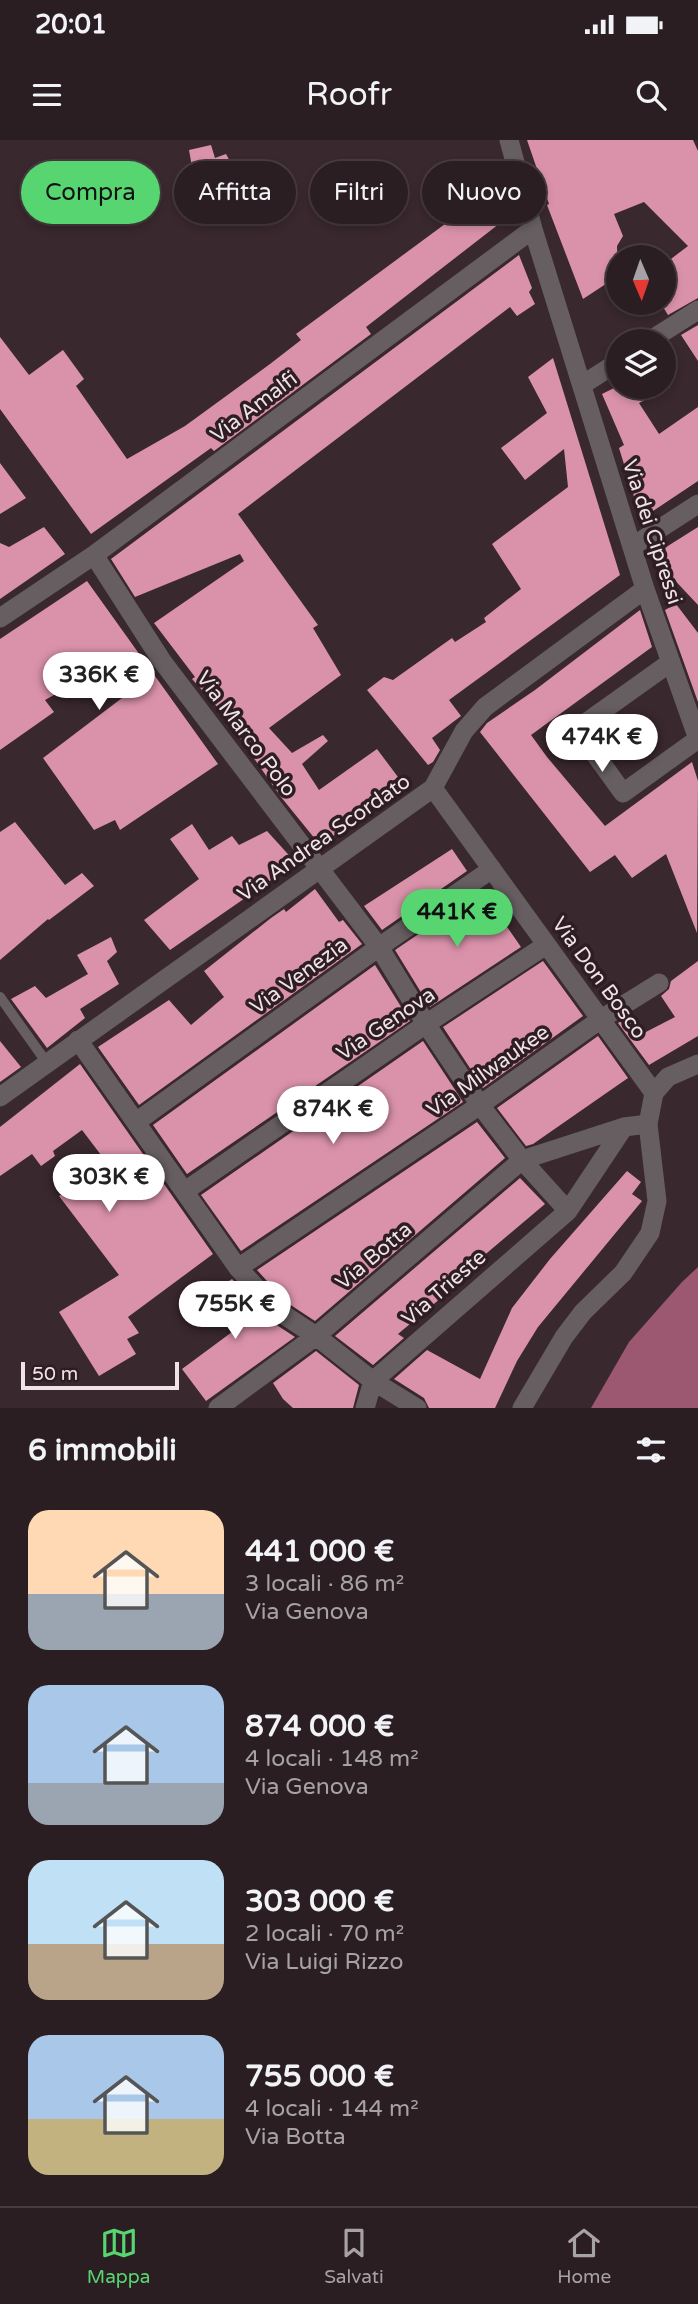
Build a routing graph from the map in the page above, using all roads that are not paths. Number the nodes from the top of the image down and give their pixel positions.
1 (509, 140) edge
2 (533, 229) junction
3 (698, 310) edge
4 (668, 329) edge
5 (606, 370) edge
6 (582, 385) junction
7 (698, 504) edge
8 (633, 546) junction
9 (94, 555) junction
10 (645, 589) junction
11 (0, 618) edge
12 (671, 662) junction
13 (698, 739) edge
14 (433, 788) junction
15 (319, 868) junction
16 (492, 869) junction
17 (546, 945) junction
18 (379, 947) junction
19 (659, 982) dead end
20 (0, 997) edge
21 (601, 1019) junction
22 (426, 1024) junction
23 (78, 1040) junction
24 (47, 1063) junction
25 (698, 1064) edge
26 (654, 1093) junction
27 (0, 1097) edge
28 (481, 1105) junction
29 (136, 1122) junction
30 (648, 1124) junction
31 (624, 1126) junction
32 (522, 1160) junction
33 (185, 1191) junction
34 (568, 1211) junction
35 (238, 1268) junction
36 (316, 1336) junction
37 (373, 1381) junction
38 (218, 1408) edge
39 (365, 1408) edge
40 (417, 1408) edge
41 (523, 1408) edge

1 - 2 street, Via dei Cipressi
2 - 6 street, Via dei Cipressi
2 - 9 street, Via Amalfi
3 - 4 street
5 - 6 street
6 - 8 street, Via dei Cipressi
7 - 8 street
8 - 10 street, Via dei Cipressi
9 - 11 street, Via Amalfi
9 - 15 street, Via Marco Polo
10 - 12 street, Via dei Cipressi
10 - 14 street, Via Andrea Scordato
12 - 13 street, Via dei Cipressi
12 - 13 street
14 - 15 street, Via Andrea Scordato
14 - 16 street, Via Don Bosco
15 - 18 street, Via Marco Polo
15 - 23 street, Via Andrea Scordato
16 - 17 street, Via Don Bosco
16 - 18 street, Via Venezia
17 - 21 street, Via Don Bosco
17 - 22 street, Via Genova
18 - 22 street, Via Marco Polo
18 - 29 street, Via Venezia
19 - 21 street, Via Milwaukee
20 - 24 lane
21 - 26 street, Via Don Bosco
21 - 28 street, Via Milwaukee
22 - 28 street, Via Marco Polo
22 - 33 street, Via Genova
23 - 24 street, Via Andrea Scordato
23 - 29 street
24 - 27 street, Via Andrea Scordato
25 - 26 street
26 - 30 street
28 - 32 street, Via Marco Polo
28 - 35 street, Via Milwaukee
29 - 33 street
30 - 31 street
30 - 41 street
31 - 32 street
31 - 34 street, Via Trieste
32 - 34 street, Via Marco Polo
32 - 36 street, Via Botta
33 - 35 street
34 - 37 street, Via Trieste
35 - 36 street
36 - 37 street
36 - 38 street, Via Botta
37 - 39 street
37 - 40 street

